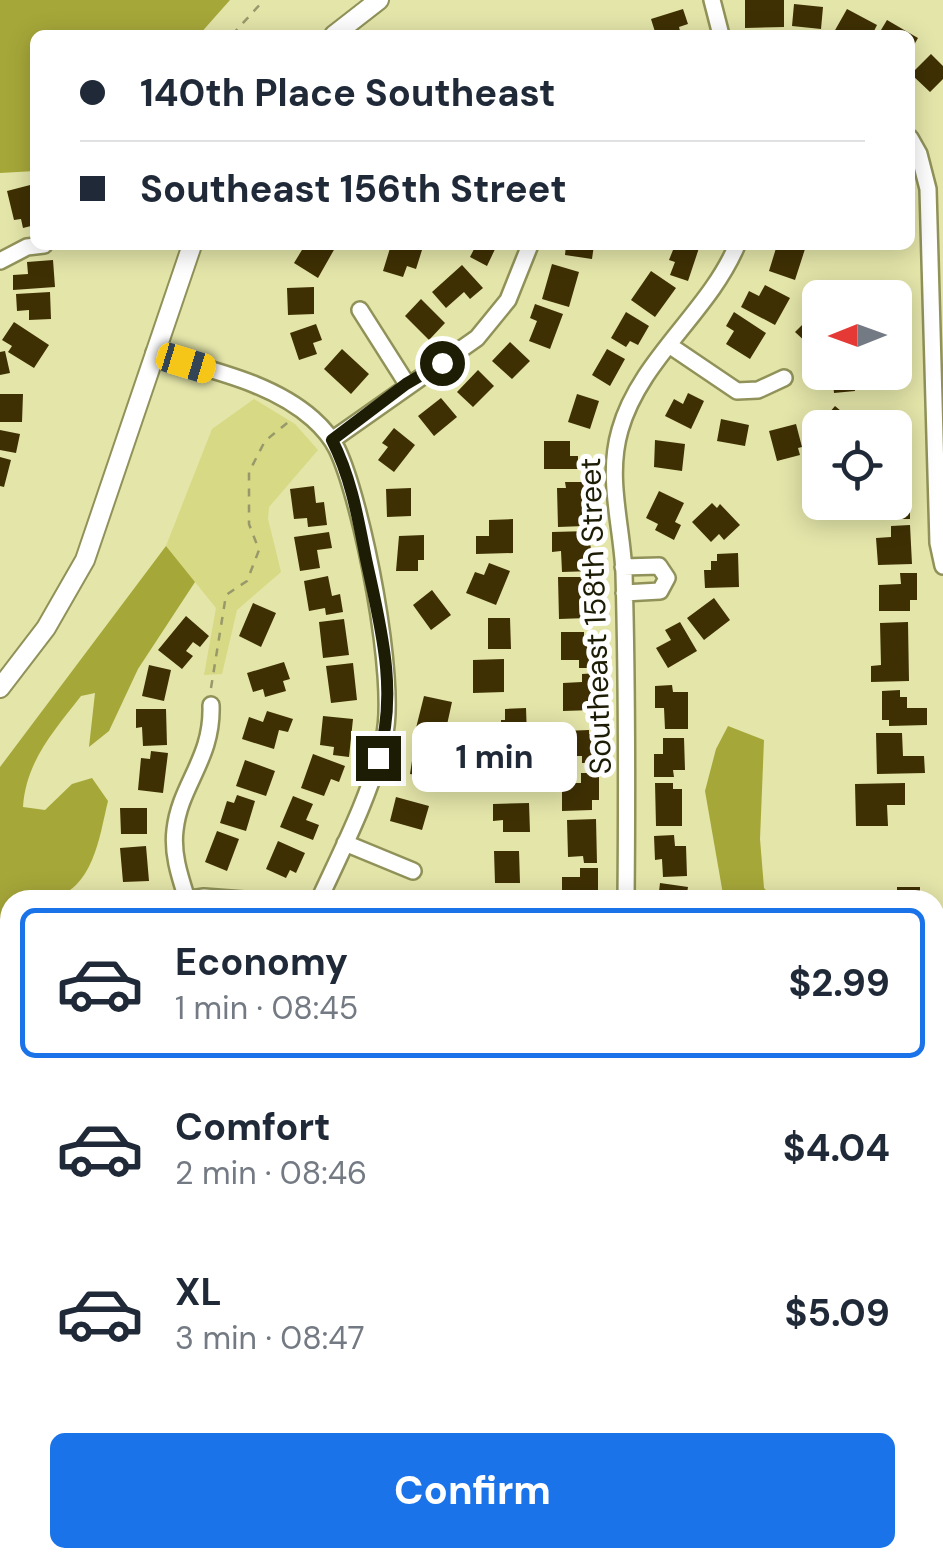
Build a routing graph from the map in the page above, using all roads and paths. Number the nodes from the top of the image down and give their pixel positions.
1 (264, 0) edge
2 (379, 0) edge
3 (712, 0) edge
4 (237, 30) edge
5 (340, 30) edge
6 (720, 30) edge
7 (915, 150) edge
8 (30, 247) edge
9 (190, 250) edge
10 (528, 250) edge
11 (735, 250) edge
12 (0, 261) edge
13 (360, 310) dead end
14 (669, 345) junction
15 (154, 352) junction
16 (784, 378) dead end
17 (406, 384) junction
18 (302, 410) junction
19 (332, 440) junction
20 (943, 566) edge
21 (623, 567) junction
22 (624, 593) junction
23 (0, 688) edge
24 (210, 705) joint
25 (345, 843) junction
26 (413, 872) dead end
27 (183, 890) edge
28 (324, 890) edge
29 (626, 890) edge

1 - 4 path
2 - 5 main road
3 - 6 street
7 - 20 street
8 - 12 street
9 - 15 main road
10 - 17 street
11 - 14 street, Southeast 158th Street
13 - 17 street
14 - 16 street
14 - 21 street, Southeast 158th Street
15 - 18 street
15 - 23 main road
17 - 19 street
18 - 19 street
18 - 24 path
19 - 25 street
21 - 22 street, Southeast 158th Street
21 - 22 street
22 - 29 street, Southeast 158th Street
24 - 27 street
25 - 26 street
25 - 28 street

